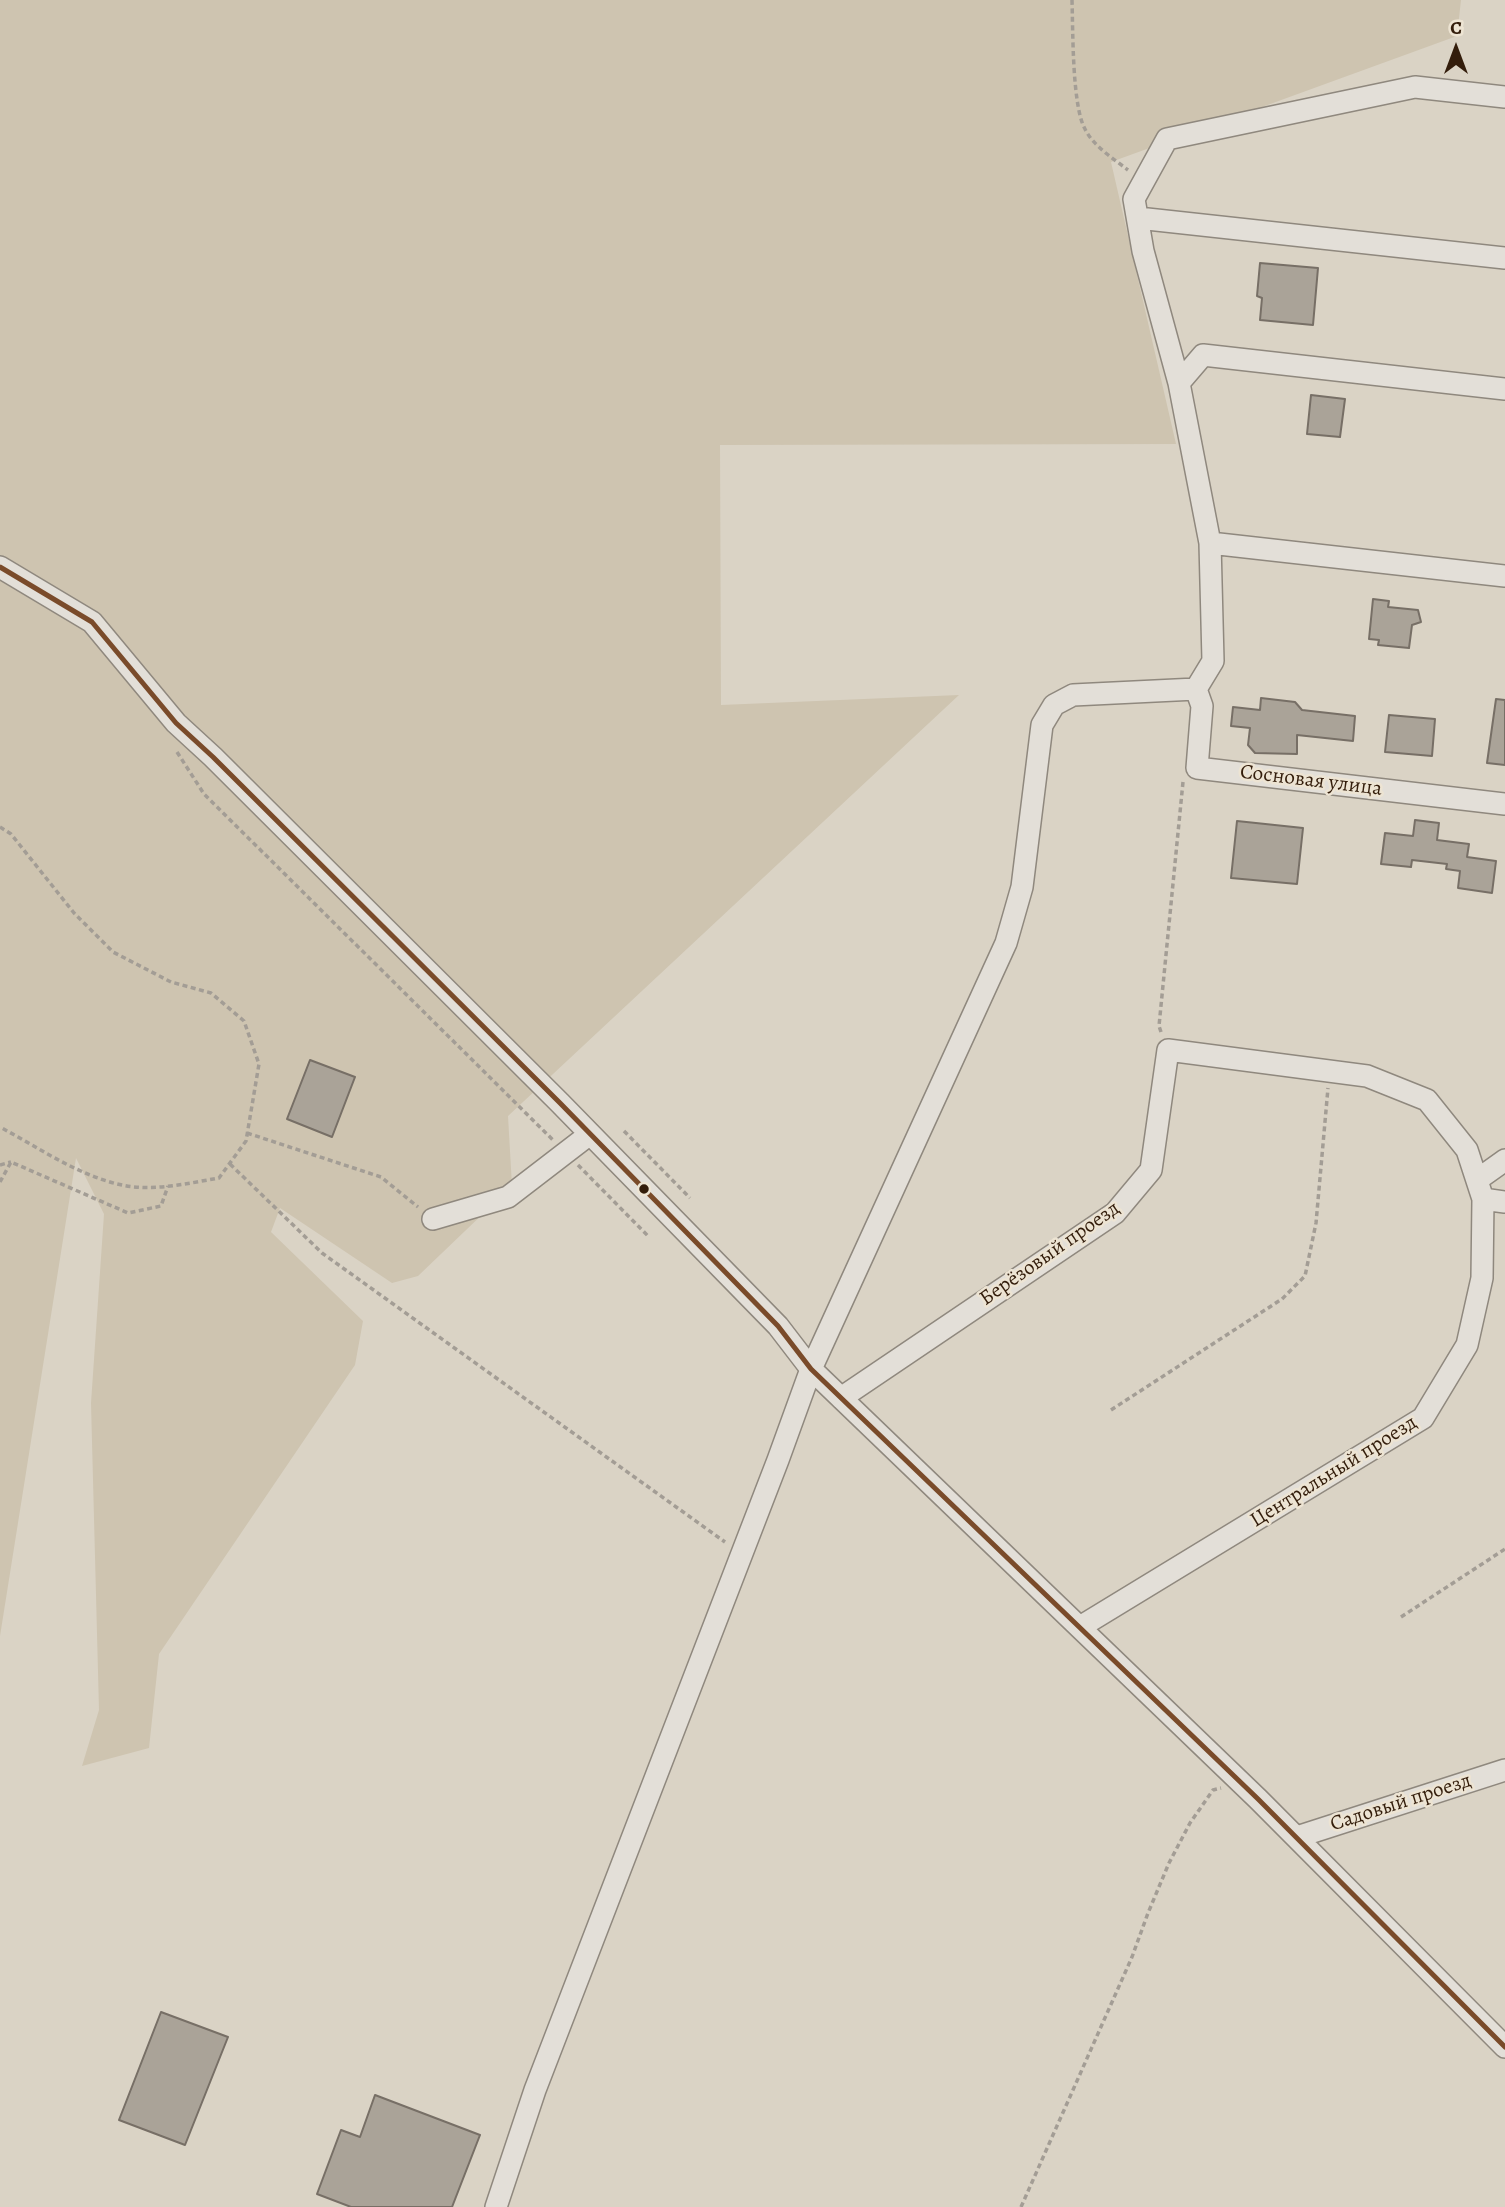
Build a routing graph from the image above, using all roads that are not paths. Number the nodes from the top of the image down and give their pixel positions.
1 (1505, 97) edge
2 (1138, 218) junction
3 (1505, 258) edge
4 (1180, 383) junction
5 (1505, 388) edge
6 (1210, 543) junction
7 (0, 567) edge
8 (1505, 576) edge
9 (1196, 689) junction
10 (1505, 804) edge
11 (1168, 1050) joint
12 (590, 1134) junction
13 (1505, 1160) edge
14 (1480, 1189) junction
15 (1505, 1202) edge
16 (433, 1219) road end
17 (811, 1369) junction
18 (841, 1398) junction
19 (1080, 1627) junction
20 (1505, 1770) edge
21 (1348, 1837) dead end
22 (1300, 1841) junction
23 (1505, 2047) edge
24 (496, 2207) edge

1 - 2 street
2 - 3 street
2 - 4 street
4 - 5 street
4 - 6 street
6 - 8 street
6 - 9 street
7 - 12 street
9 - 10 street, Сосновая улица
9 - 17 street
11 - 14 street, Центральный проезд
11 - 18 street, Берёзовый проезд
12 - 16 street
12 - 17 street
13 - 14 street
14 - 15 street
14 - 19 street, Центральный проезд
17 - 18 street
17 - 24 street
18 - 19 street
19 - 22 street
20 - 22 street, Садовый проезд
21 - 22 street
22 - 23 street

